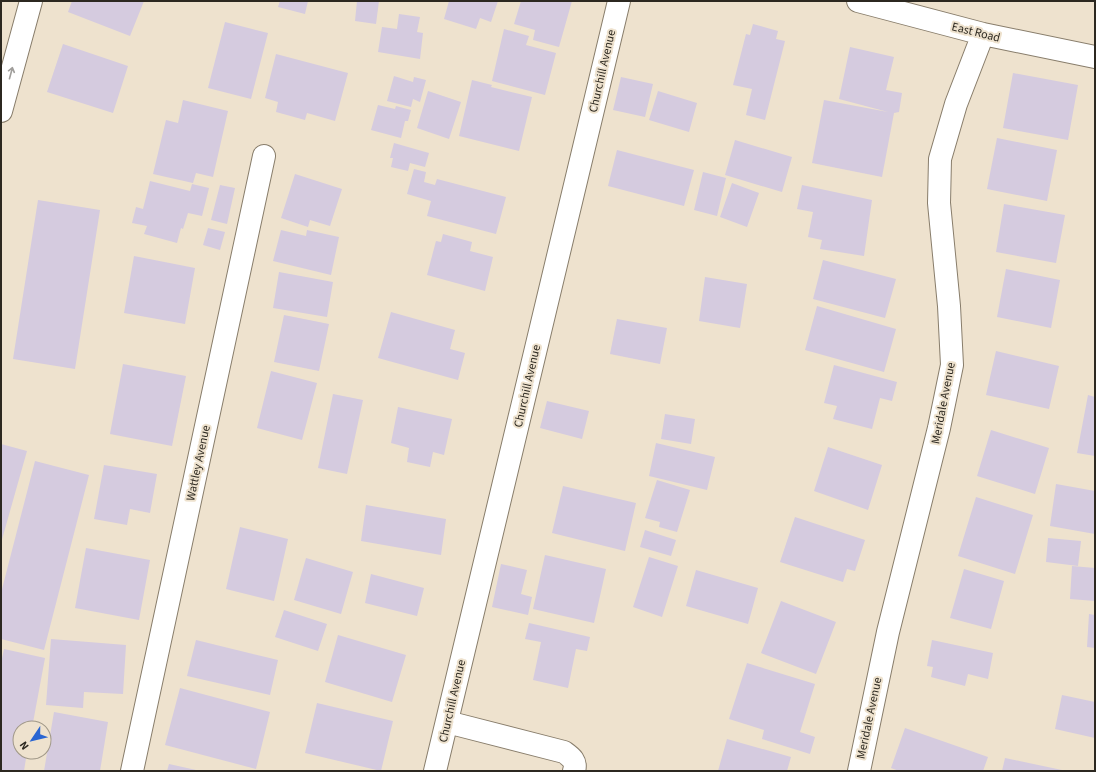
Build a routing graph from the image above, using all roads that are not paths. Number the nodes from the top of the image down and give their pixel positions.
1 (31, 1) edge
2 (619, 1) edge
3 (858, 1) edge
4 (983, 34) junction
5 (1095, 57) edge
6 (1, 111) edge
7 (264, 156) dead end
8 (447, 722) junction
9 (132, 771) edge
10 (436, 771) edge
11 (574, 771) edge
12 (859, 771) edge

6 -> 1 street
2 - 8 street, Churchill Avenue
3 - 4 street, East Road
4 - 5 street, East Road
4 - 12 street, Meridale Avenue
7 - 9 street, Wattley Avenue
8 - 10 street, Churchill Avenue
8 - 11 street

